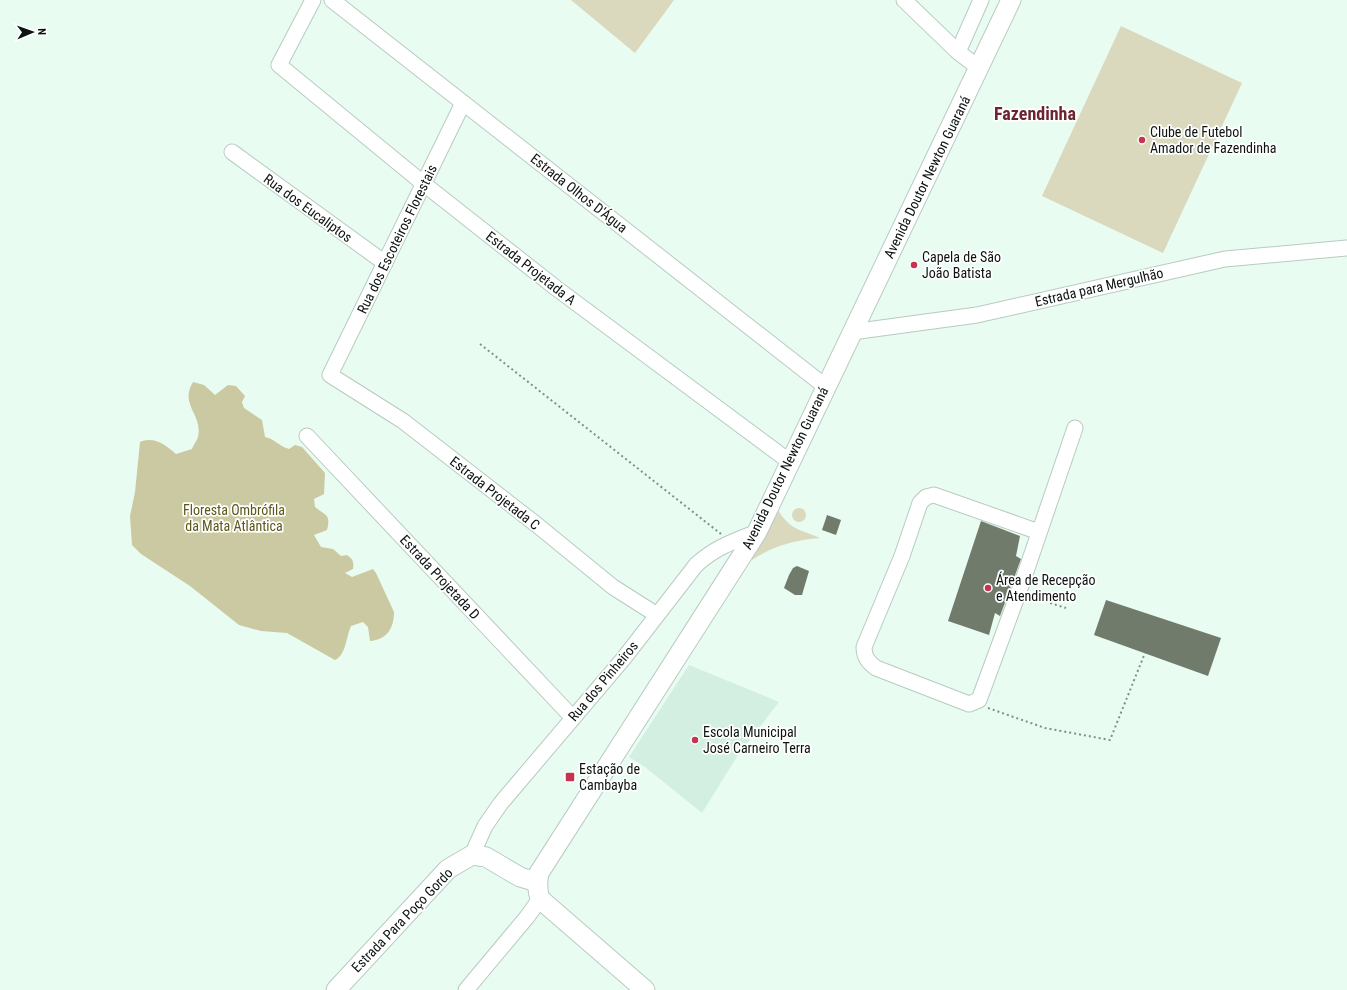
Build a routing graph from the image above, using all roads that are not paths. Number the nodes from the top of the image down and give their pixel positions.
1 (313, 0) edge
2 (332, 0) edge
3 (904, 0) edge
4 (981, 0) edge
5 (1011, 0) edge
6 (958, 52) junction
7 (979, 68) junction
8 (463, 103) junction
9 (232, 152) dead end
10 (424, 184) junction
11 (1347, 248) edge
12 (384, 263) junction
13 (852, 332) junction
14 (330, 375) joint
15 (826, 387) junction
16 (1075, 428) dead end
17 (307, 436) dead end
18 (790, 462) junction
19 (757, 532) junction
20 (1040, 532) junction
21 (657, 615) junction
22 (573, 718) junction
23 (472, 855) junction
24 (539, 891) junction
25 (336, 990) edge
26 (466, 990) edge
27 (645, 990) edge

1 - 10 street, Estrada Projetada A
2 - 8 street, Estrada Olhos D'Água
3 - 6 street
4 - 6 street
5 - 7 main road, Avenida Doutor Newton Guaraná
6 - 7 street
7 - 13 main road, Avenida Doutor Newton Guaraná
8 - 10 street, Rua dos Escoteiros Florestais
8 - 15 street, Estrada Olhos D'Água
9 - 12 street, Rua dos Eucaliptos
10 - 12 street, Rua dos Escoteiros Florestais
10 - 18 street, Estrada Projetada A
11 - 13 street, Estrada para Mergulhão
12 - 14 street, Rua dos Escoteiros Florestais
13 - 15 main road, Avenida Doutor Newton Guaraná
14 - 21 street, Estrada Projetada C
15 - 18 main road, Avenida Doutor Newton Guaraná
16 - 20 street
17 - 22 street, Estrada Projetada D
18 - 19 main road, Avenida Doutor Newton Guaraná
19 - 21 street, Rua dos Pinheiros
19 - 24 main road, Avenida Doutor Newton Guaraná
20 - 20 street
21 - 22 street, Rua dos Pinheiros
22 - 23 street, Rua dos Pinheiros
23 - 24 main road
23 - 25 main road, Estrada Para Poço Gordo
24 - 26 street
24 - 27 main road

